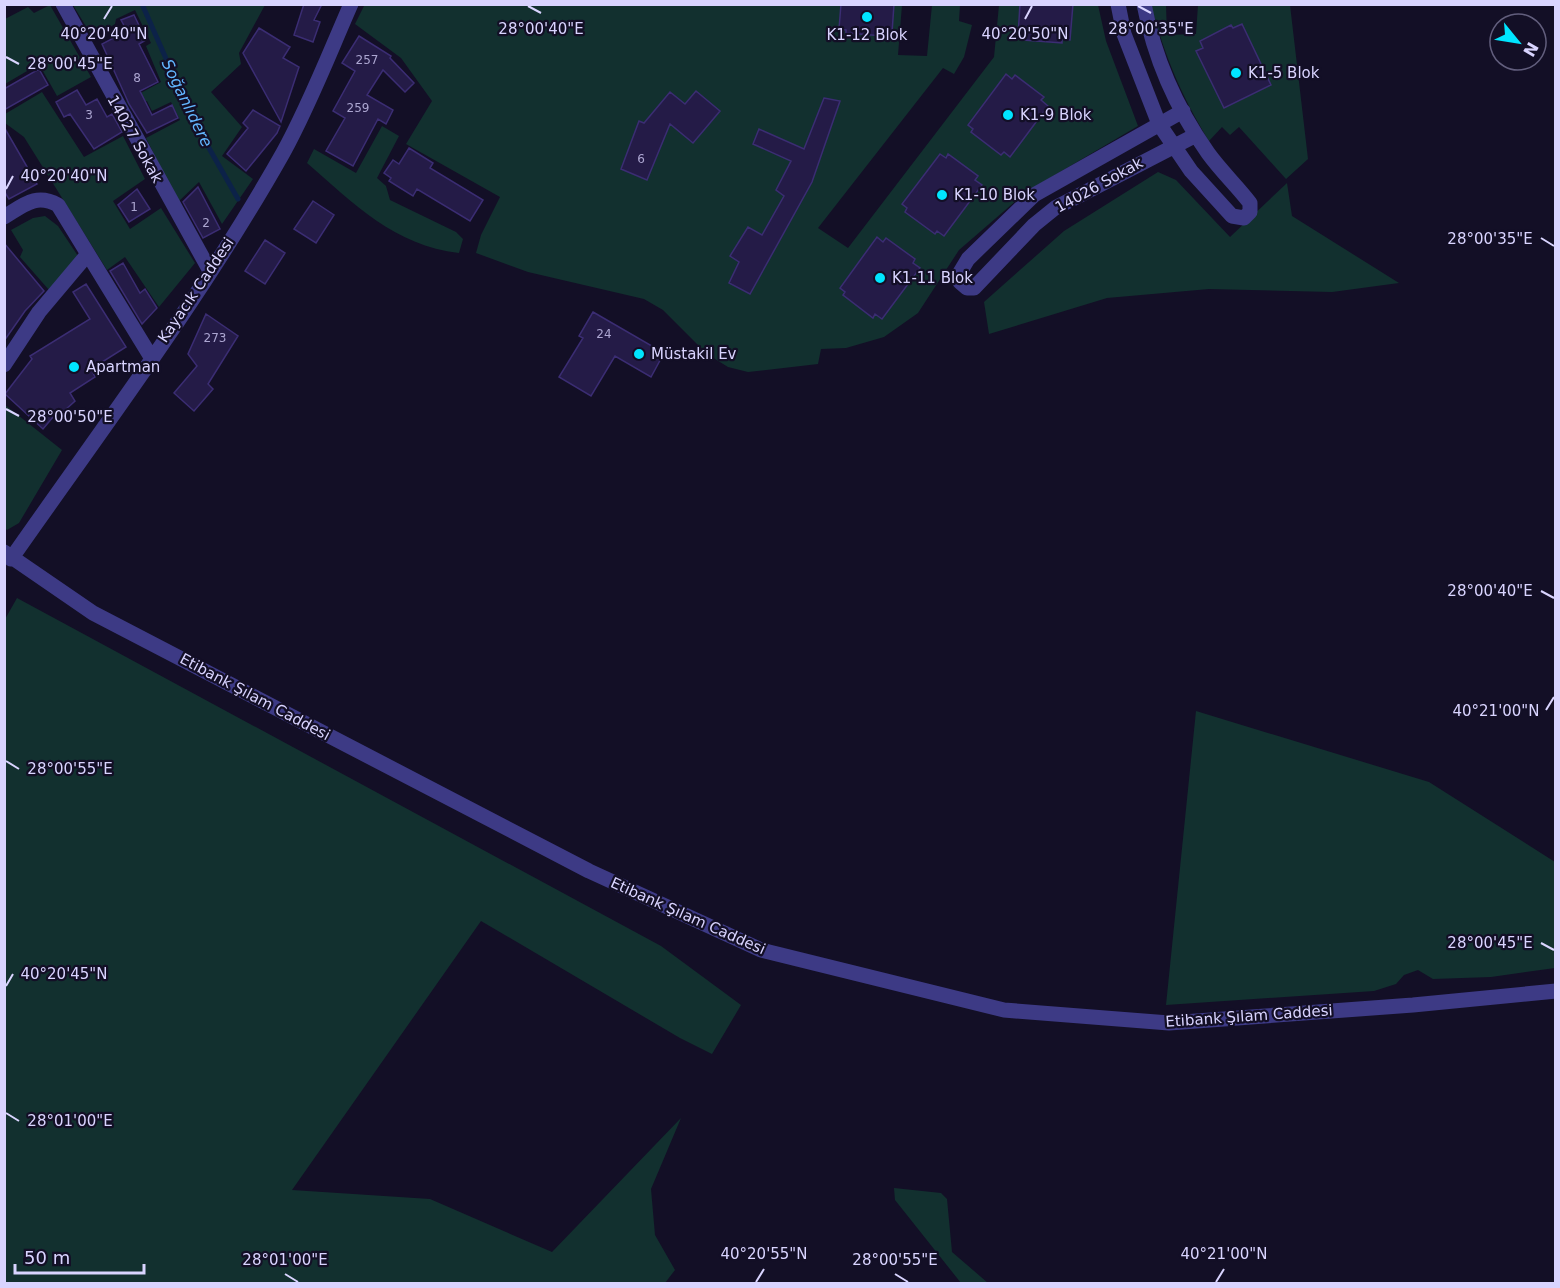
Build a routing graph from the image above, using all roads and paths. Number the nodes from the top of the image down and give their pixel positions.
1 (63, 4) edge
2 (351, 4) edge
3 (1118, 4) edge
4 (1144, 4) edge
5 (1183, 111) junction
6 (1159, 124) junction
7 (1196, 135) junction
8 (1174, 146) junction
9 (4, 217) edge
10 (87, 255) junction
11 (210, 271) junction
12 (151, 357) junction
13 (4, 365) edge
14 (8, 555) edge
15 (1556, 990) edge

1 - 11 street, 14027 Sokak
2 - 11 street, Kayacık Caddesi
3 - 6 street
4 - 5 street
5 - 6 street, 14026 Sokak
5 - 7 street
6 - 8 street
6 - 8 street, 14026 Sokak
7 - 8 street, 14026 Sokak
7 - 8 street
9 - 10 street
10 - 12 street
10 - 13 street
11 - 12 street, Kayacık Caddesi
12 - 14 street, Kayacık Caddesi
14 - 15 street, Etibank Şılam Caddesi

